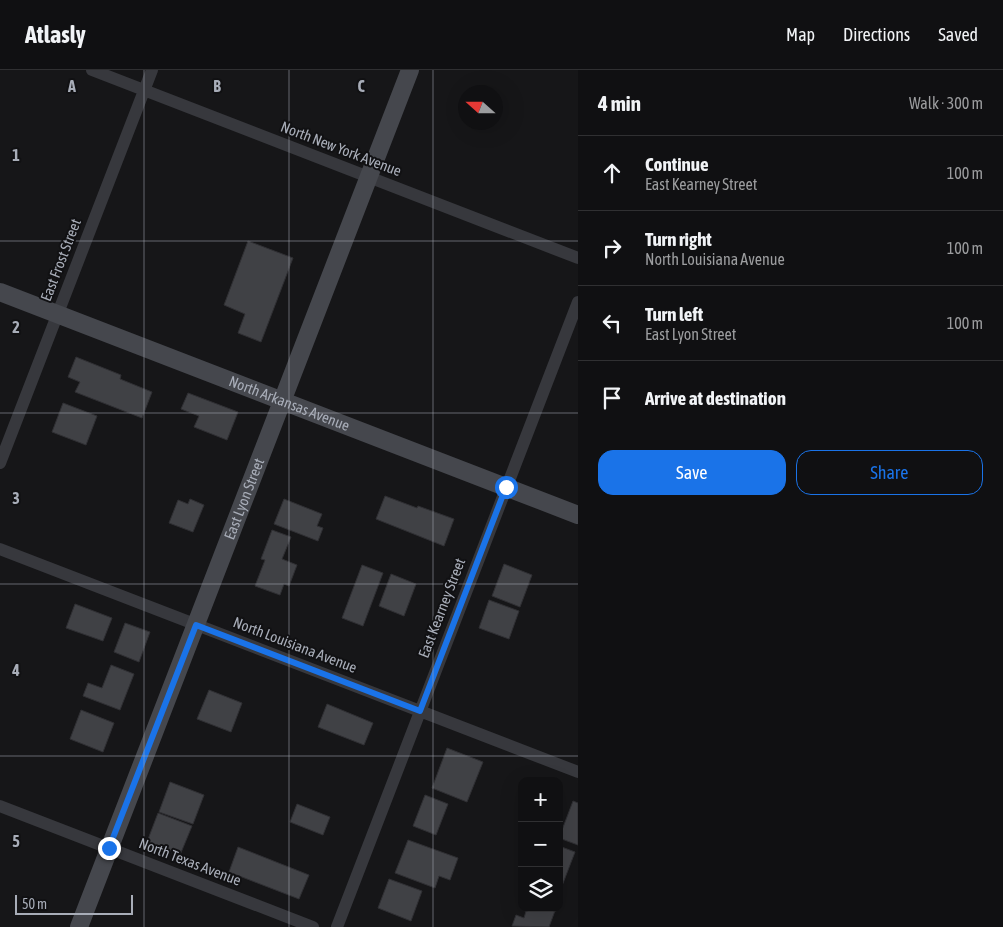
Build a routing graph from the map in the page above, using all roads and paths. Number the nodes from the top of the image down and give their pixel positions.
1 (92, 70) edge
2 (152, 70) edge
3 (410, 70) edge
4 (144, 90) junction
5 (368, 177) junction
6 (578, 258) edge
7 (0, 292) edge
8 (578, 302) edge
9 (57, 314) junction
10 (282, 401) junction
11 (0, 463) edge
12 (506, 487) junction
13 (578, 515) edge
14 (0, 549) edge
15 (196, 625) junction
16 (420, 711) junction
17 (578, 772) edge
18 (0, 806) edge
19 (109, 848) junction
20 (79, 927) edge
21 (313, 927) edge
22 (337, 927) edge

1 - 4 street, North New York Avenue
2 - 4 street, East Frost Street
3 - 5 main road, East Lyon Street
4 - 5 street, North New York Avenue
4 - 9 street, East Frost Street
5 - 6 street, North New York Avenue
5 - 10 main road, East Lyon Street
7 - 9 main road, North Arkansas Avenue
8 - 12 street, East Kearney Street
9 - 10 main road, North Arkansas Avenue
9 - 11 street, East Frost Street
10 - 12 main road, North Arkansas Avenue
10 - 15 main road, East Lyon Street
12 - 13 main road, North Arkansas Avenue
12 - 16 street, East Kearney Street
14 - 15 street, North Louisiana Avenue
15 - 16 street, North Louisiana Avenue
15 - 19 main road, East Lyon Street
16 - 17 street, North Louisiana Avenue
16 - 22 street, East Kearney Street
18 - 19 street, North Texas Avenue
19 - 20 main road, East Lyon Street
19 - 21 street, North Texas Avenue

